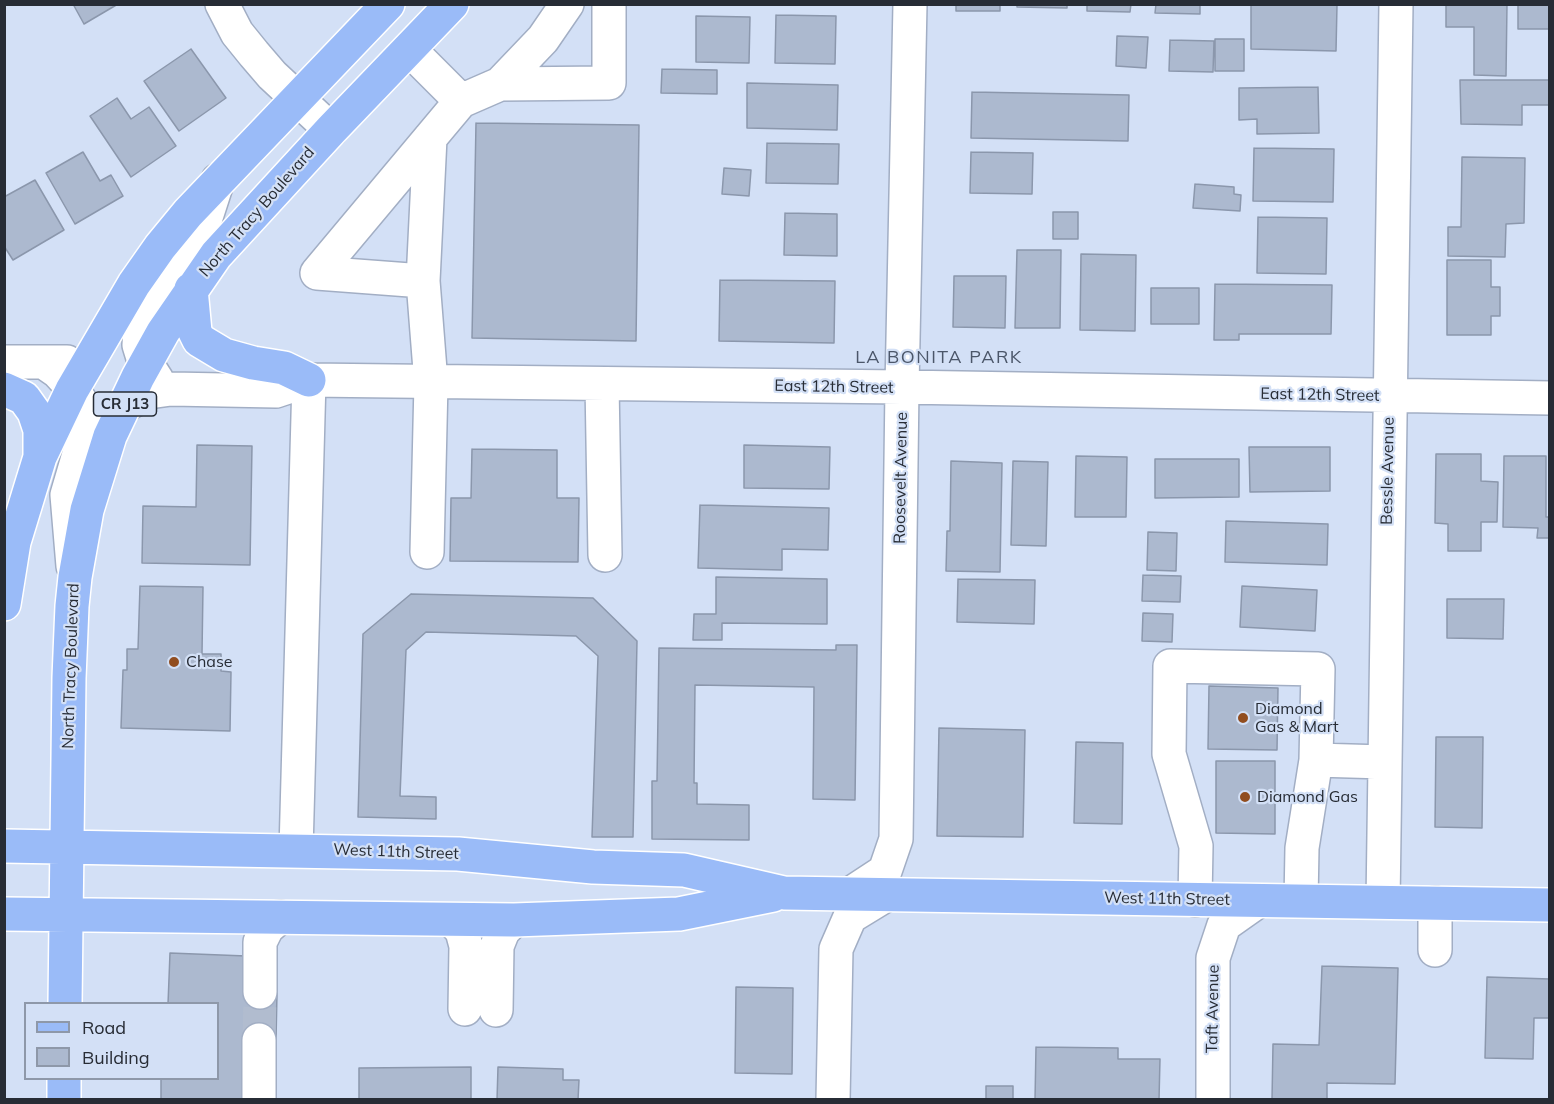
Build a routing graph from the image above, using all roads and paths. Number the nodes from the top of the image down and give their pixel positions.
1 (222, 4) edge
2 (388, 4) edge
3 (452, 4) edge
4 (567, 4) edge
5 (609, 4) edge
6 (910, 4) edge
7 (1396, 4) edge
8 (410, 50) junction
9 (500, 84) junction
10 (297, 98) junction
11 (461, 101) junction
12 (331, 130) junction
13 (430, 138) junction
14 (218, 180) junction
15 (423, 280) junction
16 (191, 289) junction
17 (97, 345) junction
18 (4, 362) edge
19 (45, 363) junction
20 (146, 364) junction
21 (309, 380) junction
22 (431, 382) junction
23 (602, 384) junction
24 (902, 387) junction
25 (4, 389) edge
26 (171, 389) junction
27 (72, 390) junction
28 (1389, 396) junction
29 (1550, 398) edge
30 (124, 406) junction
31 (40, 457) junction
32 (427, 552) dead end
33 (605, 555) dead end
34 (75, 577) junction
35 (4, 604) edge
36 (1316, 760) junction
37 (1384, 762) junction
38 (4, 846) edge
39 (67, 847) junction
40 (296, 850) junction
41 (784, 893) junction
42 (850, 894) junction
43 (886, 895) junction
44 (1195, 900) junction
45 (1258, 901) junction
46 (1301, 901) junction
47 (1383, 902) junction
48 (1435, 903) junction
49 (1550, 905) edge
50 (4, 914) edge
51 (66, 915) junction
52 (280, 917) junction
53 (452, 920) junction
54 (514, 920) junction
55 (1435, 950) dead end
56 (260, 992) tunnel mouth
57 (65, 1002) edge
58 (260, 1040) tunnel mouth
59 (64, 1080) edge
60 (64, 1100) edge
61 (259, 1100) edge
62 (833, 1100) edge
63 (1213, 1100) edge

1 - 10 street
2 - 10 main road, CR J13
3 - 8 main road, North Tracy Boulevard / CR J13
4 - 9 street
5 - 9 street
6 - 24 street, Roosevelt Avenue
7 - 28 street, Bessle Avenue
8 - 11 street
8 - 12 main road, North Tracy Boulevard / CR J13
9 - 11 street
10 - 12 street
10 - 14 main road, CR J13
11 - 13 street
12 - 16 main road, North Tracy Boulevard / CR J13
13 - 15 street
13 - 15 street
14 - 17 main road, CR J13
14 - 20 street
15 - 22 street
16 - 20 main road, North Tracy Boulevard / CR J13
16 - 21 main road
17 - 19 street
17 - 27 main road, CR J13
18 - 19 street
19 - 27 street
20 - 26 street
20 - 30 main road, North Tracy Boulevard / CR J13
21 - 22 street, East 12th Street
21 - 26 street, East 12th Street
21 - 40 street
22 - 23 street, East 12th Street
22 - 32 street
23 - 24 street, East 12th Street
23 - 33 street
24 - 28 street, East 12th Street
24 - 42 street, Roosevelt Avenue
25 - 31 main road
26 - 30 street, East 12th Street
27 - 31 main road, CR J13
27 - 34 street
28 - 29 street, East 12th Street
28 - 37 street, Bessle Avenue
30 - 34 main road, North Tracy Boulevard / CR J13
31 - 35 main road, CR J13
34 - 39 main road, North Tracy Boulevard / CR J13
36 - 37 street
36 - 44 street
36 - 46 street
37 - 47 street, Bessle Avenue
38 - 39 main road, West 11th Street
39 - 40 main road, West 11th Street
39 - 51 main road, North Tracy Boulevard / CR J13
40 - 41 main road, West 11th Street
41 - 42 main road, West 11th Street
41 - 54 main road, West 11th Street
42 - 43 main road, West 11th Street
43 - 44 main road, West 11th Street
43 - 62 street
44 - 45 main road, West 11th Street
45 - 46 main road, West 11th Street
45 - 63 street, Taft Avenue
46 - 47 main road, West 11th Street
47 - 48 main road, West 11th Street
48 - 49 main road, West 11th Street
48 - 55 street
50 - 51 main road, West 11th Street
51 - 52 main road, West 11th Street
51 - 57 main road, North Tracy Boulevard
52 - 53 main road, West 11th Street
52 - 56 street
53 - 54 main road, West 11th Street
53 - 54 street
58 - 61 street
59 - 60 main road

